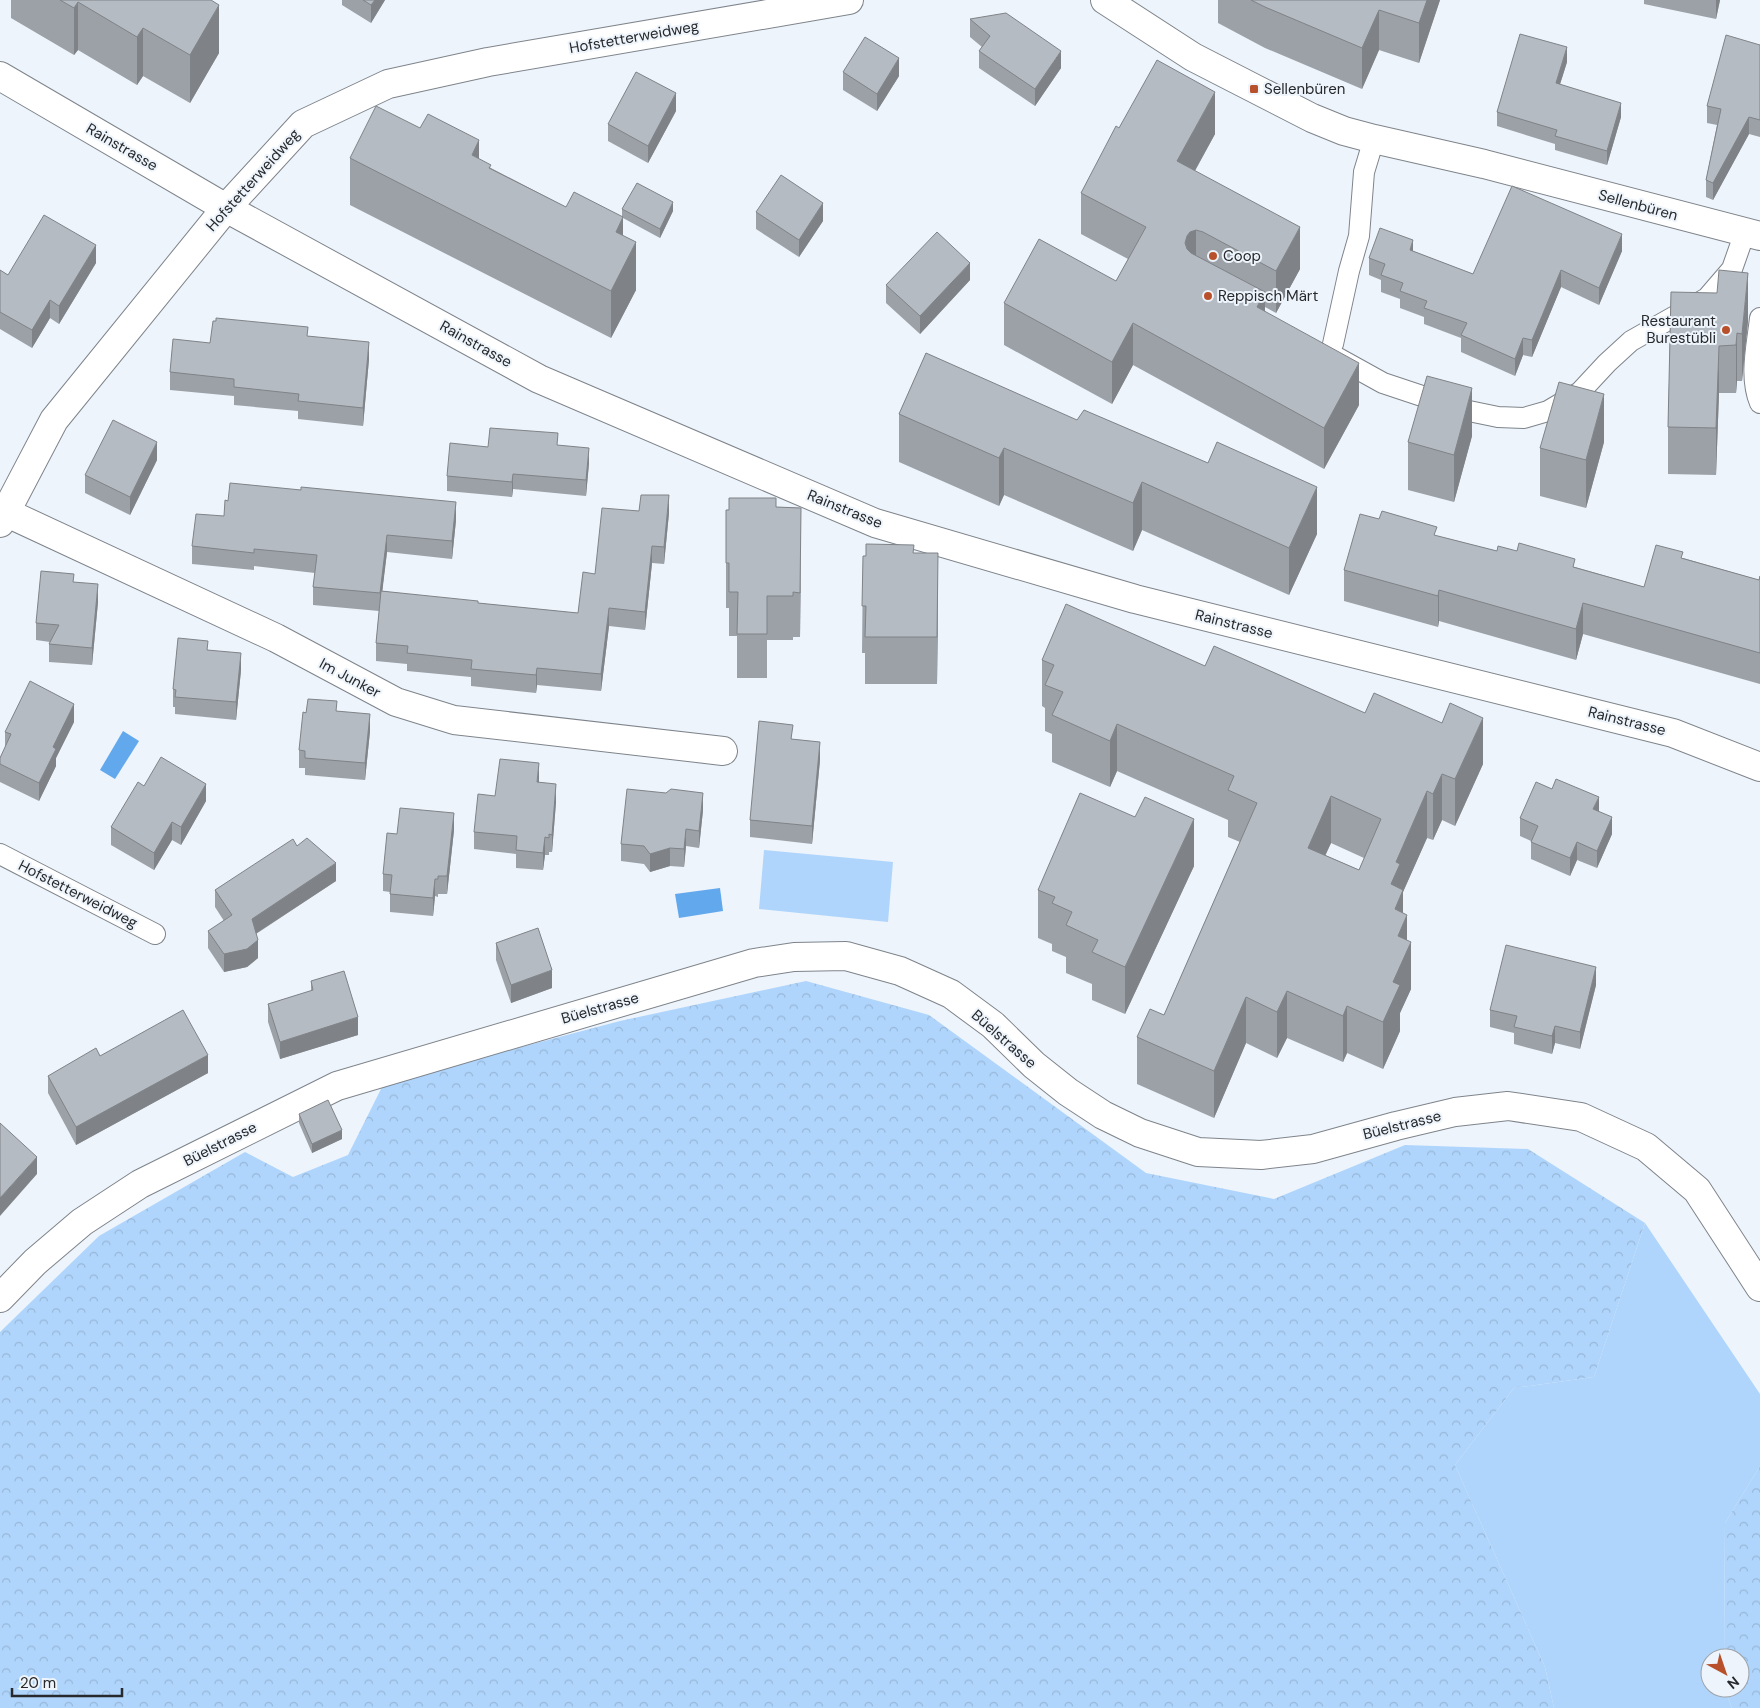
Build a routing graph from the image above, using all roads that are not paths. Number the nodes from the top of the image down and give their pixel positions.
1 (849, 0) edge
2 (1105, 0) edge
3 (0, 76) edge
4 (1374, 139) junction
5 (226, 208) junction
6 (1752, 234) edge
7 (1760, 318) edge
8 (1333, 344) dead end
9 (1313, 345) edge
10 (1760, 403) edge
11 (3, 518) edge
12 (723, 752) dead end
13 (1760, 767) edge
14 (0, 854) edge
15 (155, 934) dead end
16 (1760, 1287) edge
17 (0, 1298) edge

1 - 5 street, Hofstetterweidweg
2 - 4 street, Sellenbüren
3 - 5 street, Rainstrasse
4 - 6 street, Sellenbüren
4 - 8 lane
5 - 11 street, Hofstetterweidweg
5 - 13 street, Rainstrasse
6 - 9 lane
7 - 10 lane
11 - 12 street, Im Junker
14 - 15 lane, Hofstetterweidweg
16 - 17 street, Büelstrasse

